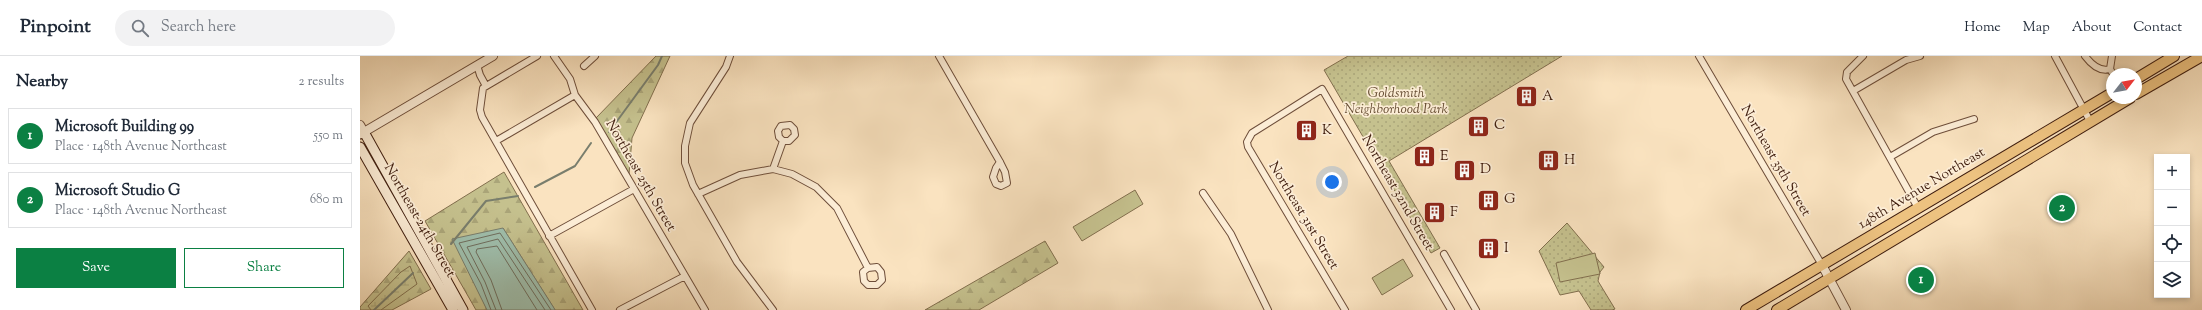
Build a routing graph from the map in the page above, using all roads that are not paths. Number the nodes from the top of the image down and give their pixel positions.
1 (493, 56) edge
2 (537, 56) edge
3 (554, 56) edge
4 (595, 56) edge
5 (730, 56) edge
6 (939, 56) edge
7 (1699, 56) edge
8 (1863, 56) edge
9 (1920, 56) edge
10 (2055, 56) edge
11 (2085, 56) edge
12 (2112, 56) edge
13 (2174, 56) edge
14 (2202, 56) edge
15 (477, 65) junction
16 (584, 66) dead end
17 (2112, 68) edge
18 (2106, 70) edge
19 (2142, 75) edge
20 (486, 86) junction
21 (1322, 89) joint
22 (1853, 90) junction
23 (2142, 90) edge
24 (575, 95) junction
25 (2106, 97) edge
26 (2118, 104) edge
27 (2084, 110) junction
28 (1974, 119) dead end
29 (2090, 121) junction
30 (361, 130) edge
31 (496, 141) junction
32 (783, 141) dead end
33 (360, 147) edge
34 (1890, 157) junction
35 (1000, 162) dead end
36 (773, 169) junction
37 (634, 189) junction
38 (1203, 193) dead end
39 (698, 194) junction
40 (1918, 208) junction
41 (549, 236) junction
42 (1444, 254) dead end
43 (1822, 265) junction
44 (868, 268) dead end
45 (685, 276) junction
46 (1829, 279) junction
47 (453, 310) edge
48 (463, 310) edge
49 (592, 310) edge
50 (620, 310) edge
51 (705, 310) edge
52 (773, 310) edge
53 (1268, 310) edge
54 (1345, 310) edge
55 (1451, 310) edge
56 (1476, 310) edge
57 (1746, 310) edge
58 (1777, 310) edge
59 (1846, 310) edge

1 - 15 street
2 - 20 street
3 - 24 street, Northeast 25th Street
4 - 16 street
5 - 39 street
6 - 35 street
7 - 43 street, Northeast 35th Street
8 - 22 street
9 - 22 street
10 - 27 street
11 - 18 street
12 - 17 street
13 - 19 main road
14 - 23 main road, 148th Avenue Northeast
15 - 20 street
15 - 30 street
20 - 31 street
21 - 54 street, Northeast 31st Street
21 - 55 street, Northeast 32nd Street
22 - 34 street
24 - 31 street
24 - 37 street, Northeast 25th Street
25 - 27 main road, 148th Avenue Northeast
26 - 29 main road, 148th Avenue Northeast
27 - 29 street
27 - 40 main road, 148th Avenue Northeast
28 - 34 street
29 - 46 main road, 148th Avenue Northeast
30 - 48 main road
31 - 41 street
32 - 36 street
33 - 47 main road, Northeast 24th Street
34 - 40 street
36 - 39 street
36 - 44 street
37 - 41 street
37 - 45 street, Northeast 25th Street
38 - 53 street
39 - 52 street
40 - 43 main road, 148th Avenue Northeast
41 - 49 street
42 - 56 street, Northeast 32nd Street
43 - 46 street, Northeast 35th Street
43 - 57 main road, 148th Avenue Northeast
45 - 50 street
45 - 51 street, Northeast 25th Street
46 - 58 main road, 148th Avenue Northeast
46 - 59 street, Northeast 35th Street

